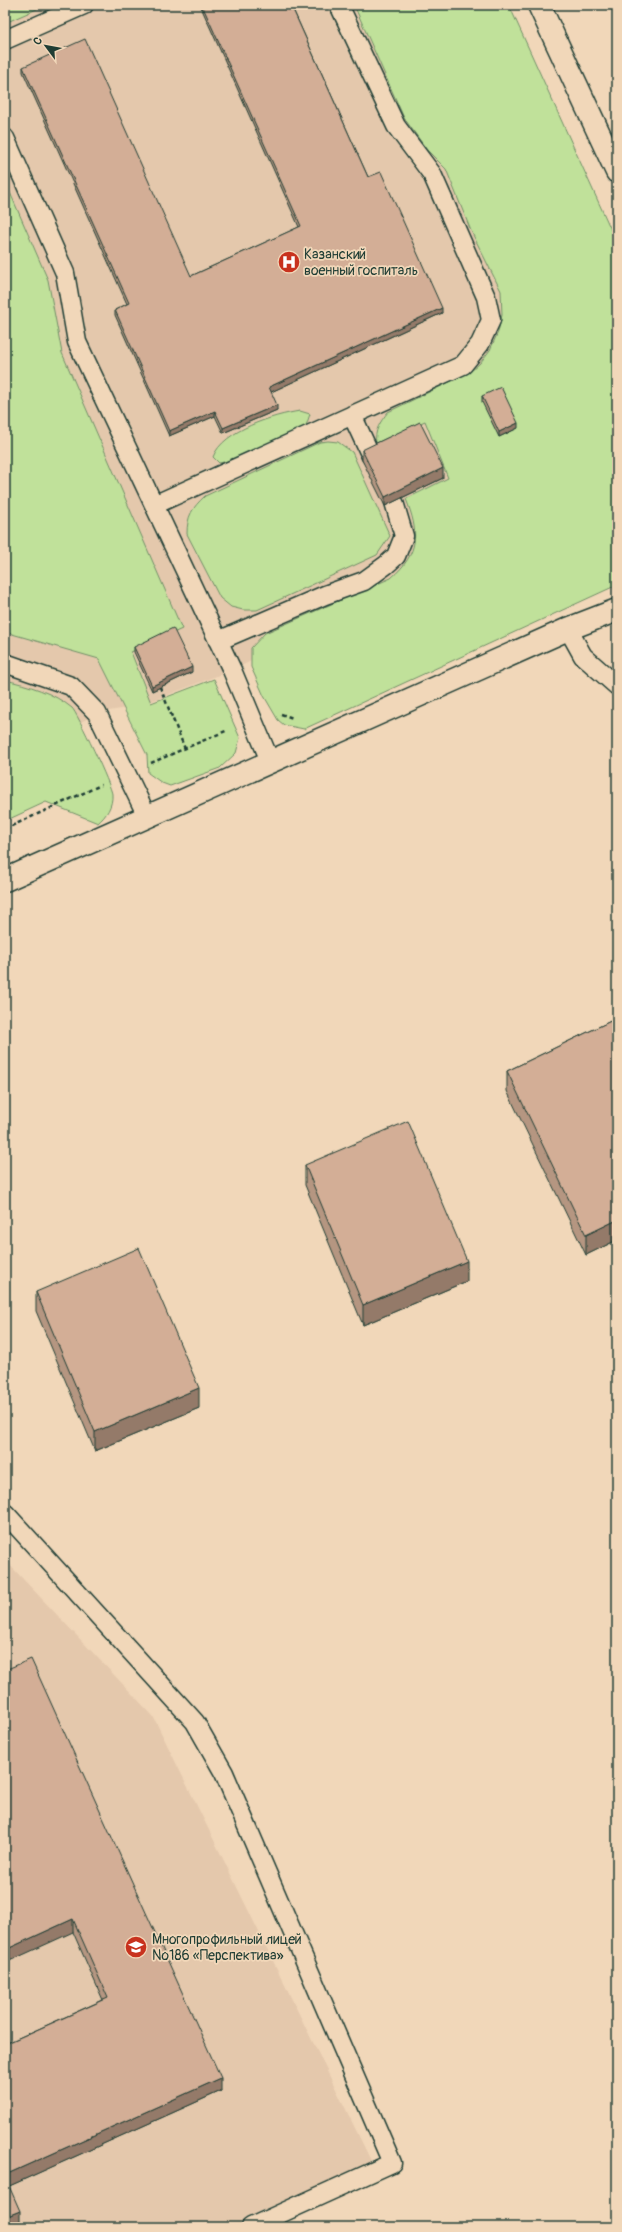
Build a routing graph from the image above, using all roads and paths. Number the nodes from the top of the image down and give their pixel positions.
1 (84, 5) edge
2 (339, 5) edge
3 (539, 5) edge
4 (614, 5) edge
5 (617, 11) edge
6 (5, 40) edge
7 (5, 138) edge
8 (617, 172) edge
9 (352, 415) junction
10 (371, 456) edge
11 (394, 502) edge
12 (154, 505) junction
13 (617, 610) edge
14 (568, 629) junction
15 (218, 641) junction
16 (5, 663) edge
17 (617, 686) edge
18 (160, 687) edge
19 (296, 718) dead end
20 (254, 719) junction
21 (185, 749) junction
22 (270, 761) junction
23 (127, 773) junction
24 (147, 816) junction
25 (5, 829) edge
26 (5, 880) edge
27 (5, 1513) edge
28 (251, 2227) edge

1 - 6 lane
2 - 9 lane
3 - 8 street
4 - 5 path
7 - 12 lane
9 - 10 lane
9 - 12 lane
11 - 15 lane
12 - 15 lane
13 - 14 street
14 - 17 lane
14 - 22 street
15 - 20 lane
16 - 23 lane
18 - 21 path
19 - 20 path
20 - 21 path
20 - 22 lane
21 - 23 path
22 - 24 street
23 - 24 lane
23 - 25 path
24 - 26 street
27 - 28 lane

